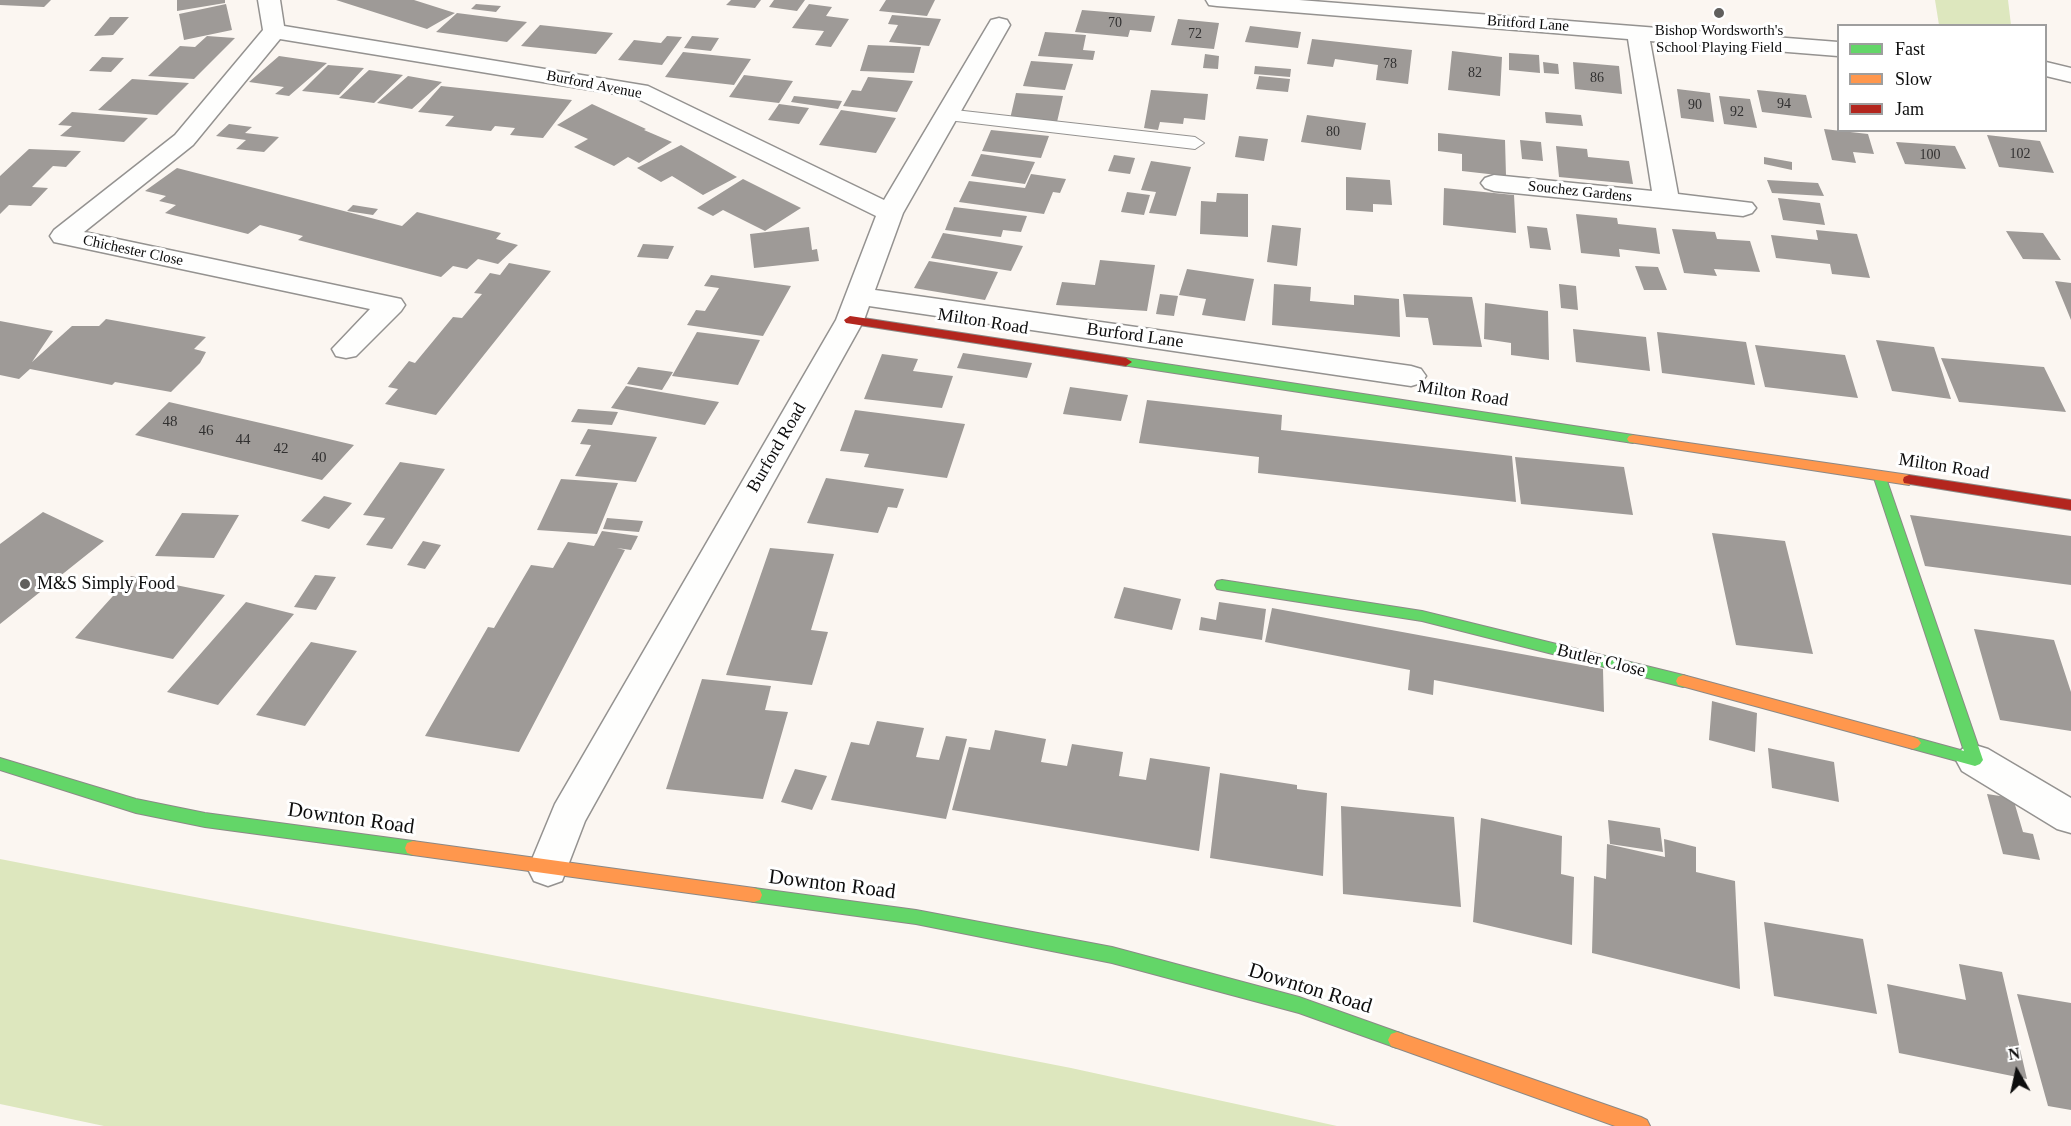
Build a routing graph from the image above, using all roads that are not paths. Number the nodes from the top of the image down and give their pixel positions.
1 (268, 0) edge
2 (1217, 0) edge
3 (999, 25) dead end
4 (274, 31) junction
5 (1638, 33) junction
6 (1837, 49) edge
7 (2047, 69) edge
8 (2071, 75) edge
9 (946, 115) junction
10 (1195, 143) dead end
11 (1494, 183) dead end
12 (1666, 200) junction
13 (1743, 208) dead end
14 (890, 213) junction
15 (854, 308) junction
16 (346, 349) dead end
17 (1411, 376) dead end
18 (1880, 475) junction
19 (2071, 505) edge
20 (1222, 585) dead end
21 (1975, 760) junction
22 (0, 764) edge
23 (2071, 817) edge
24 (548, 869) junction
25 (1641, 1126) edge

1 - 4 street
2 - 5 street, Britford Lane
3 - 9 street, Burford Road
4 - 14 street, Burford Avenue
4 - 16 street, Chichester Close
5 - 6 street, Britford Lane
5 - 12 street
7 - 8 street
9 - 10 lane
9 - 14 street, Burford Road
11 - 12 street, Souchez Gardens
12 - 13 street, Souchez Gardens
14 - 15 street, Burford Road
15 - 17 street, Burford Lane
15 - 18 main road, Milton Road
15 - 24 street, Burford Road
18 - 19 main road, Milton Road
18 - 21 main road
20 - 21 main road, Butler Close
21 - 23 street, Butler Close
22 - 24 main road, Downton Road
24 - 25 main road, Downton Road

